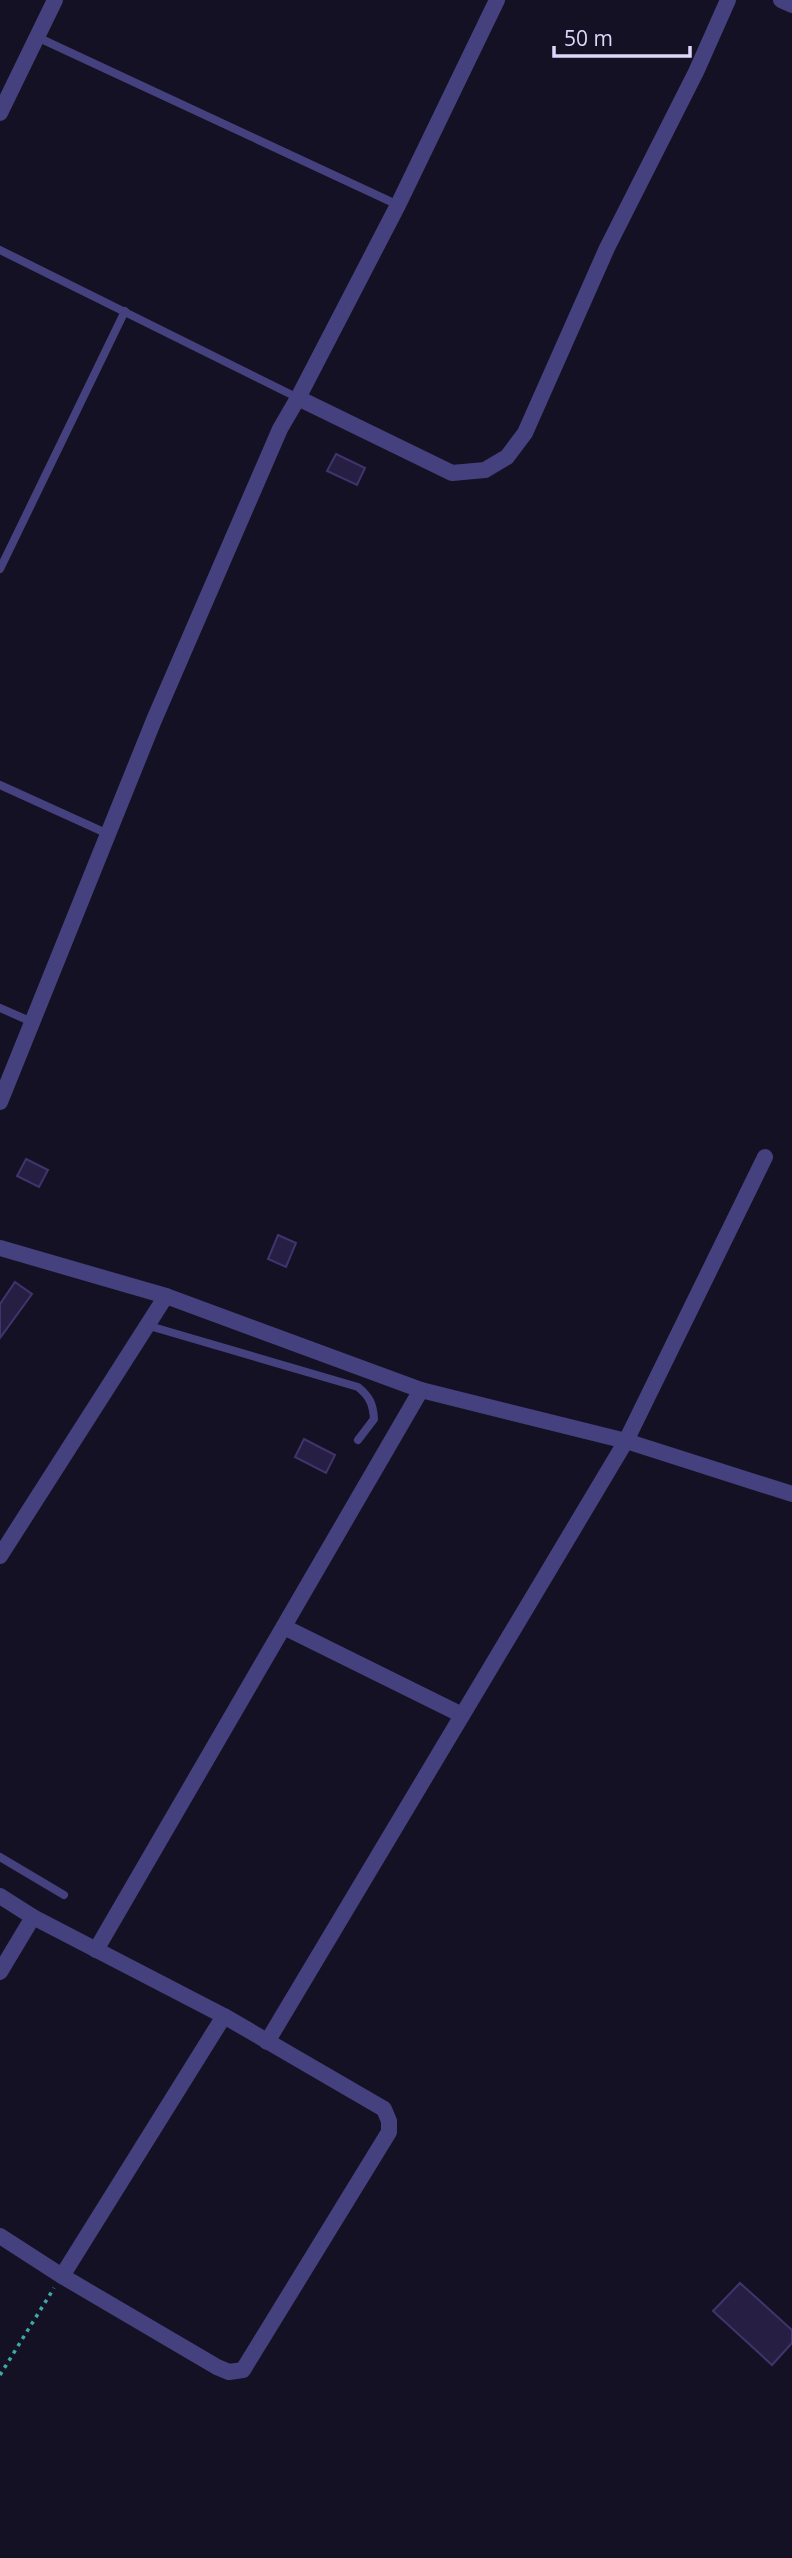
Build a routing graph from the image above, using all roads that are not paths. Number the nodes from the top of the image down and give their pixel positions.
1 (55, 0) edge
2 (498, 0) edge
3 (728, 0) edge
4 (782, 0) edge
5 (792, 5) edge
6 (37, 37) junction
7 (0, 113) edge
8 (398, 205) junction
9 (0, 250) edge
10 (125, 311) junction
11 (298, 398) junction
12 (0, 569) edge
13 (0, 785) edge
14 (108, 834) junction
15 (0, 1008) edge
16 (32, 1022) junction
17 (0, 1102) edge
18 (765, 1157) dead end
19 (0, 1248) edge
20 (166, 1296) junction
21 (146, 1325) junction
22 (421, 1390) junction
23 (359, 1440) dead end
24 (626, 1441) junction
25 (792, 1493) edge
26 (0, 1556) edge
27 (284, 1627) junction
28 (462, 1715) junction
29 (0, 1857) edge
30 (64, 1895) dead end
31 (0, 1896) edge
32 (33, 1917) junction
33 (96, 1950) junction
34 (0, 1972) edge
35 (224, 2016) junction
36 (267, 2042) junction
37 (0, 2236) edge
38 (62, 2276) junction

1 - 6 street
2 - 8 street
3 - 11 street
4 - 5 street
6 - 7 street
6 - 8 lane
8 - 11 street
9 - 10 lane
10 - 11 lane
10 - 12 lane
11 - 14 street
13 - 14 lane
14 - 16 street
15 - 16 lane
16 - 17 street
18 - 24 street
19 - 20 street
20 - 21 street
20 - 22 street
21 - 23 lane
21 - 26 street
22 - 24 street
22 - 27 street
24 - 25 street
24 - 28 street
27 - 28 street
27 - 33 street
28 - 36 street
29 - 30 lane
31 - 32 street
32 - 33 street
32 - 34 street
33 - 35 street
35 - 36 street
35 - 38 street
36 - 38 street
37 - 38 street

